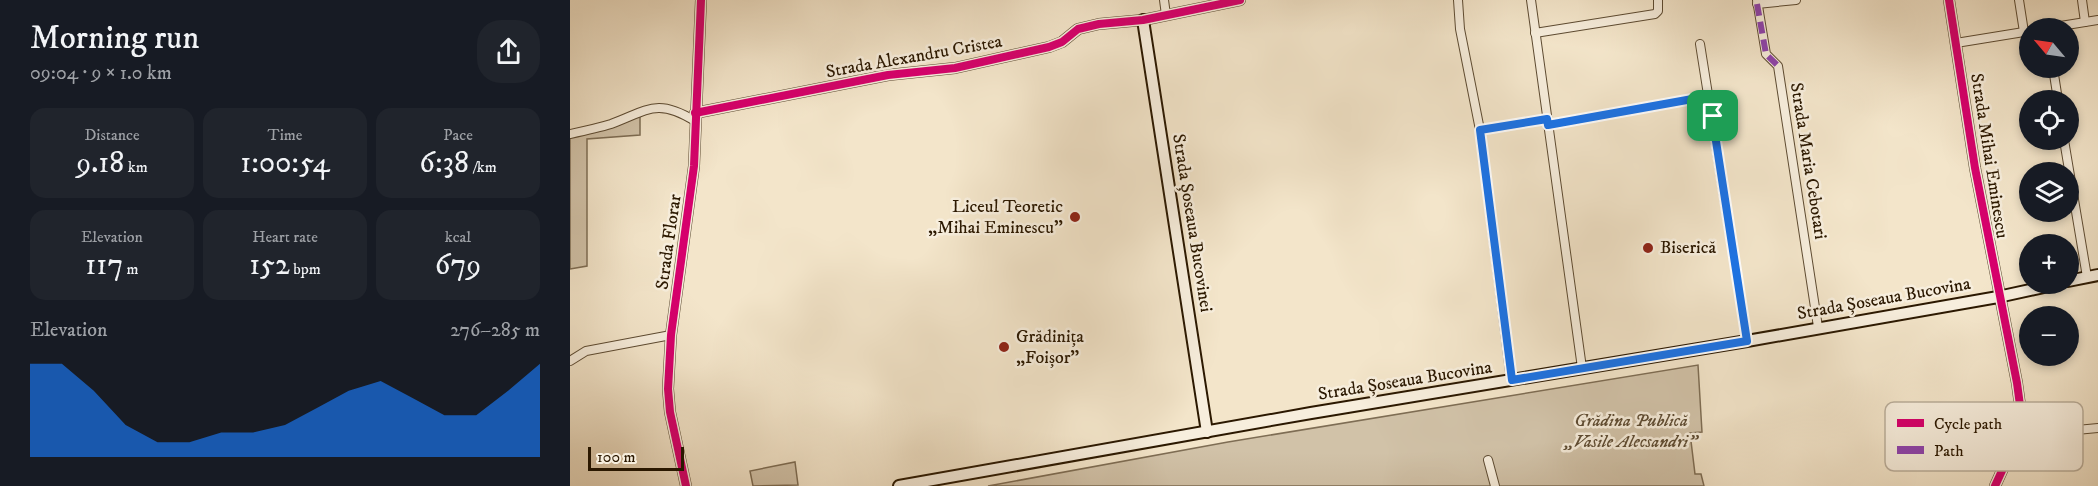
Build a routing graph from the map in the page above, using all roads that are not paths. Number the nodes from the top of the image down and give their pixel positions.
1 (701, 0) edge
2 (1164, 0) edge
3 (1240, 0) edge
4 (1458, 0) edge
5 (1531, 0) edge
6 (1658, 0) edge
7 (1796, 0) edge
8 (1949, 0) edge
9 (2019, 0) edge
10 (2082, 0) edge
11 (1757, 2) edge
12 (1166, 15) junction
13 (2024, 18) edge
14 (1143, 20) junction
15 (2098, 20) edge
16 (2085, 22) junction
17 (2079, 23) edge
18 (1535, 33) junction
19 (2019, 33) edge
20 (1956, 43) junction
21 (1700, 44) dead end
22 (1709, 96) junction
23 (695, 117) junction
24 (1547, 122) junction
25 (1480, 130) junction
26 (570, 134) edge
27 (2066, 150) edge
28 (2093, 276) edge
29 (2019, 292) edge
30 (1998, 297) junction
31 (1818, 327) junction
32 (671, 335) junction
33 (1747, 341) junction
34 (570, 361) edge
35 (1582, 368) junction
36 (1512, 380) junction
37 (2020, 402) edge
38 (2098, 428) edge
39 (2083, 429) edge
40 (1207, 432) junction
41 (1488, 460) dead end
42 (2002, 471) edge
43 (686, 486) edge
44 (898, 486) edge
45 (1495, 486) edge
46 (1995, 486) edge

1 - 23 street, Strada Florar
2 - 12 street
3 - 12 street, Strada Alexandru Cristea
4 - 25 street
5 - 18 street
6 - 18 street
7 - 11 street, Strada Maria Cebotari
8 - 20 street, Strada Mihai Eminescu
9 - 13 street
10 - 16 street
11 - 31 street, Strada Maria Cebotari
12 - 14 street, Strada Alexandru Cristea
14 - 23 street, Strada Alexandru Cristea
14 - 40 main road, Strada Șoseaua Bucovinei
15 - 16 street
16 - 17 street
18 - 24 street
19 - 20 street
20 - 30 street, Strada Mihai Eminescu
21 - 22 street
22 - 24 street
22 - 33 street
23 - 26 street
23 - 32 street, Strada Florar
24 - 25 street
24 - 35 street
25 - 36 street
27 - 28 street
29 - 30 main road, Strada Șoseaua Bucovina
30 - 31 main road, Strada Șoseaua Bucovina
30 - 37 street, Strada Mihai Eminescu
31 - 33 main road, Strada Șoseaua Bucovina
32 - 34 street
32 - 43 street, Strada Florar
33 - 35 main road, Strada Șoseaua Bucovina
35 - 36 main road, Strada Șoseaua Bucovina
36 - 40 main road, Strada Șoseaua Bucovina
38 - 39 street
40 - 44 main road, Strada Șoseaua Bucovina
41 - 45 street
42 - 46 street

